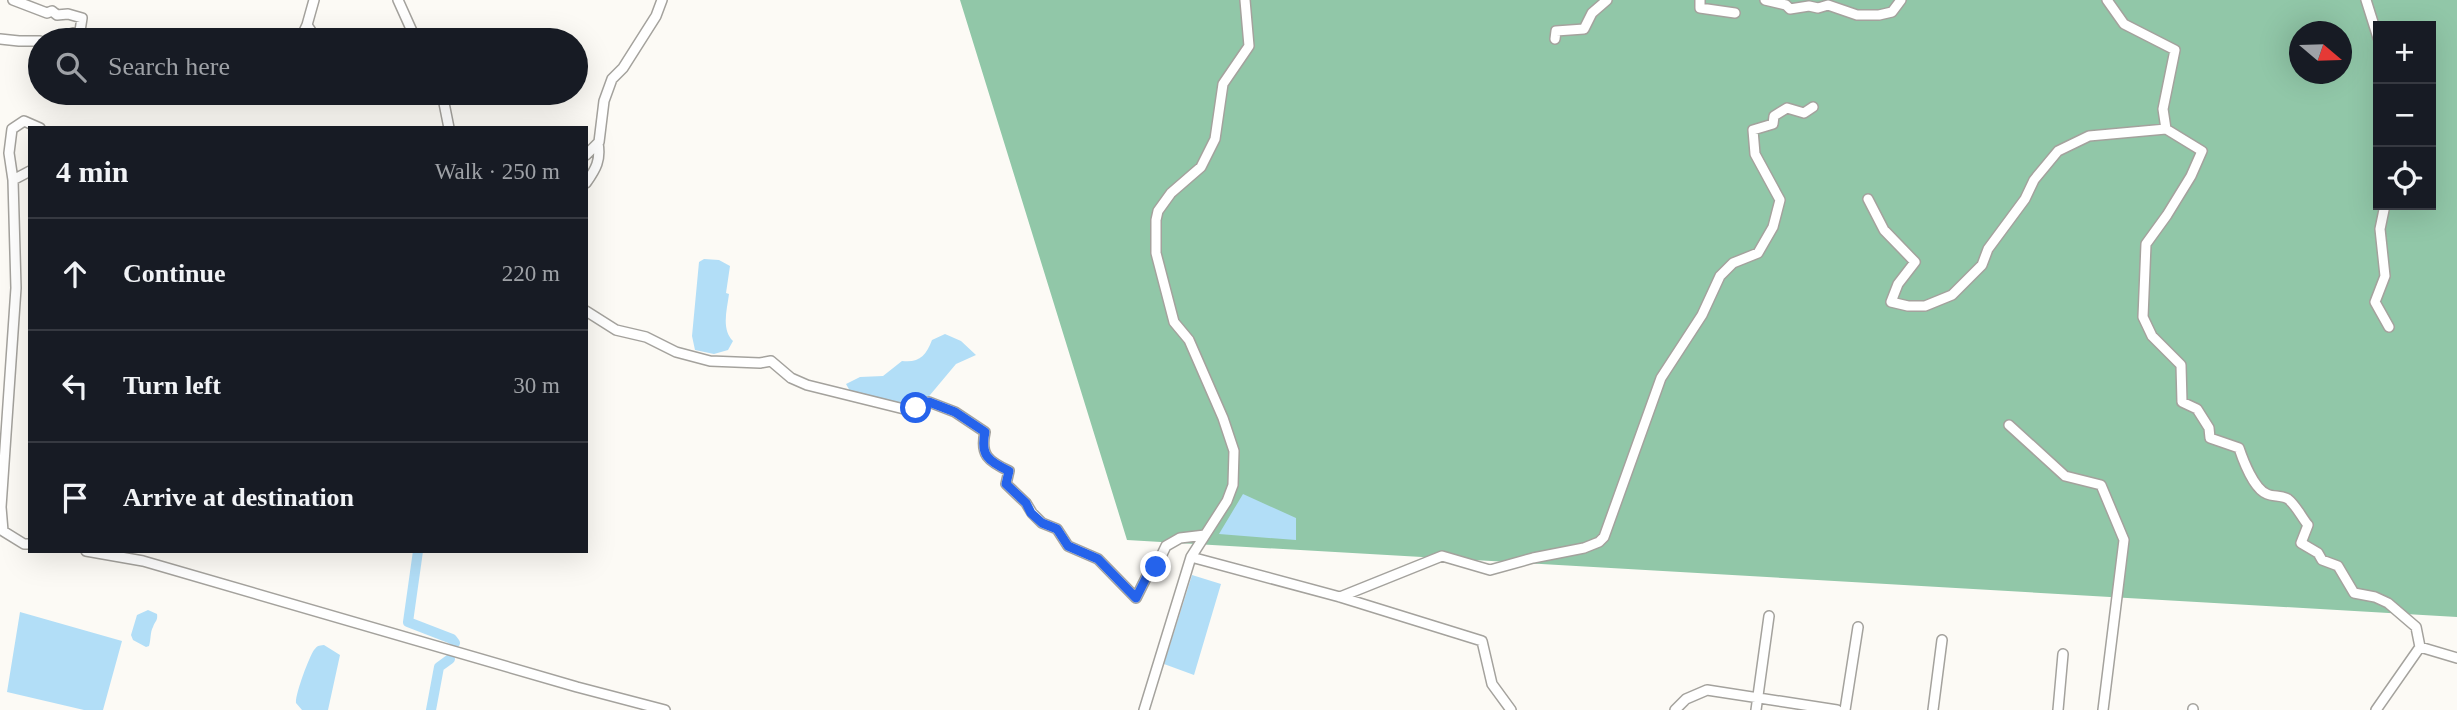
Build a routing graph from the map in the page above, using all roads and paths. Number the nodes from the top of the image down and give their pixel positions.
1 (13, 0) edge
2 (314, 0) edge
3 (398, 0) edge
4 (662, 0) edge
5 (1245, 0) edge
6 (1607, 0) edge
7 (1700, 0) edge
8 (1765, 0) edge
9 (1849, 0) edge
10 (1901, 0) edge
11 (2107, 0) edge
12 (2366, 0) edge
13 (1849, 12) junction
14 (1735, 13) dead end
15 (2373, 22) edge
16 (307, 25) junction
17 (80, 28) edge
18 (306, 28) edge
19 (309, 28) edge
20 (411, 28) edge
21 (0, 38) edge
22 (1555, 39) dead end
23 (28, 41) edge
24 (444, 105) edge
25 (1813, 107) dead end
26 (35, 126) edge
27 (449, 126) edge
28 (2166, 129) junction
29 (598, 143) junction
30 (588, 153) edge
31 (28, 172) edge
32 (13, 180) junction
33 (588, 180) edge
34 (1868, 199) dead end
35 (2384, 210) edge
36 (588, 305) edge
37 (588, 312) edge
38 (598, 319) junction
39 (2389, 327) dead end
40 (2009, 425) dead end
41 (1205, 535) junction
42 (28, 544) edge
43 (97, 553) edge
44 (1191, 557) junction
45 (1339, 597) junction
46 (1769, 617) dead end
47 (1858, 627) dead end
48 (1942, 640) dead end
49 (2420, 647) junction
50 (2063, 654) dead end
51 (2457, 658) edge
52 (1758, 698) junction
53 (665, 710) edge
54 (1144, 710) edge
55 (1511, 710) edge
56 (1675, 710) edge
57 (1756, 710) edge
58 (1837, 710) edge
59 (1845, 710) edge
60 (1933, 710) edge
61 (2058, 710) edge
62 (2103, 710) edge
63 (2376, 710) edge

1 - 17 street
2 - 16 street
3 - 20 street
4 - 29 street
5 - 41 street
6 - 22 street
7 - 14 street
8 - 13 street
9 - 13 street
10 - 13 street
11 - 28 street
12 - 15 street
16 - 18 street
16 - 19 street
21 - 23 street
24 - 27 street
25 - 45 street
26 - 32 street
28 - 34 street
28 - 49 street
29 - 30 street
29 - 33 street
31 - 32 street
32 - 42 street
35 - 39 street
36 - 38 street
37 - 38 street
38 - 41 street
40 - 62 street
41 - 44 street
43 - 53 street
44 - 45 street
44 - 54 street
45 - 55 street
46 - 52 street
47 - 59 street
48 - 60 street
49 - 51 street
49 - 63 street
50 - 61 street
52 - 56 street
52 - 57 street
52 - 58 street

